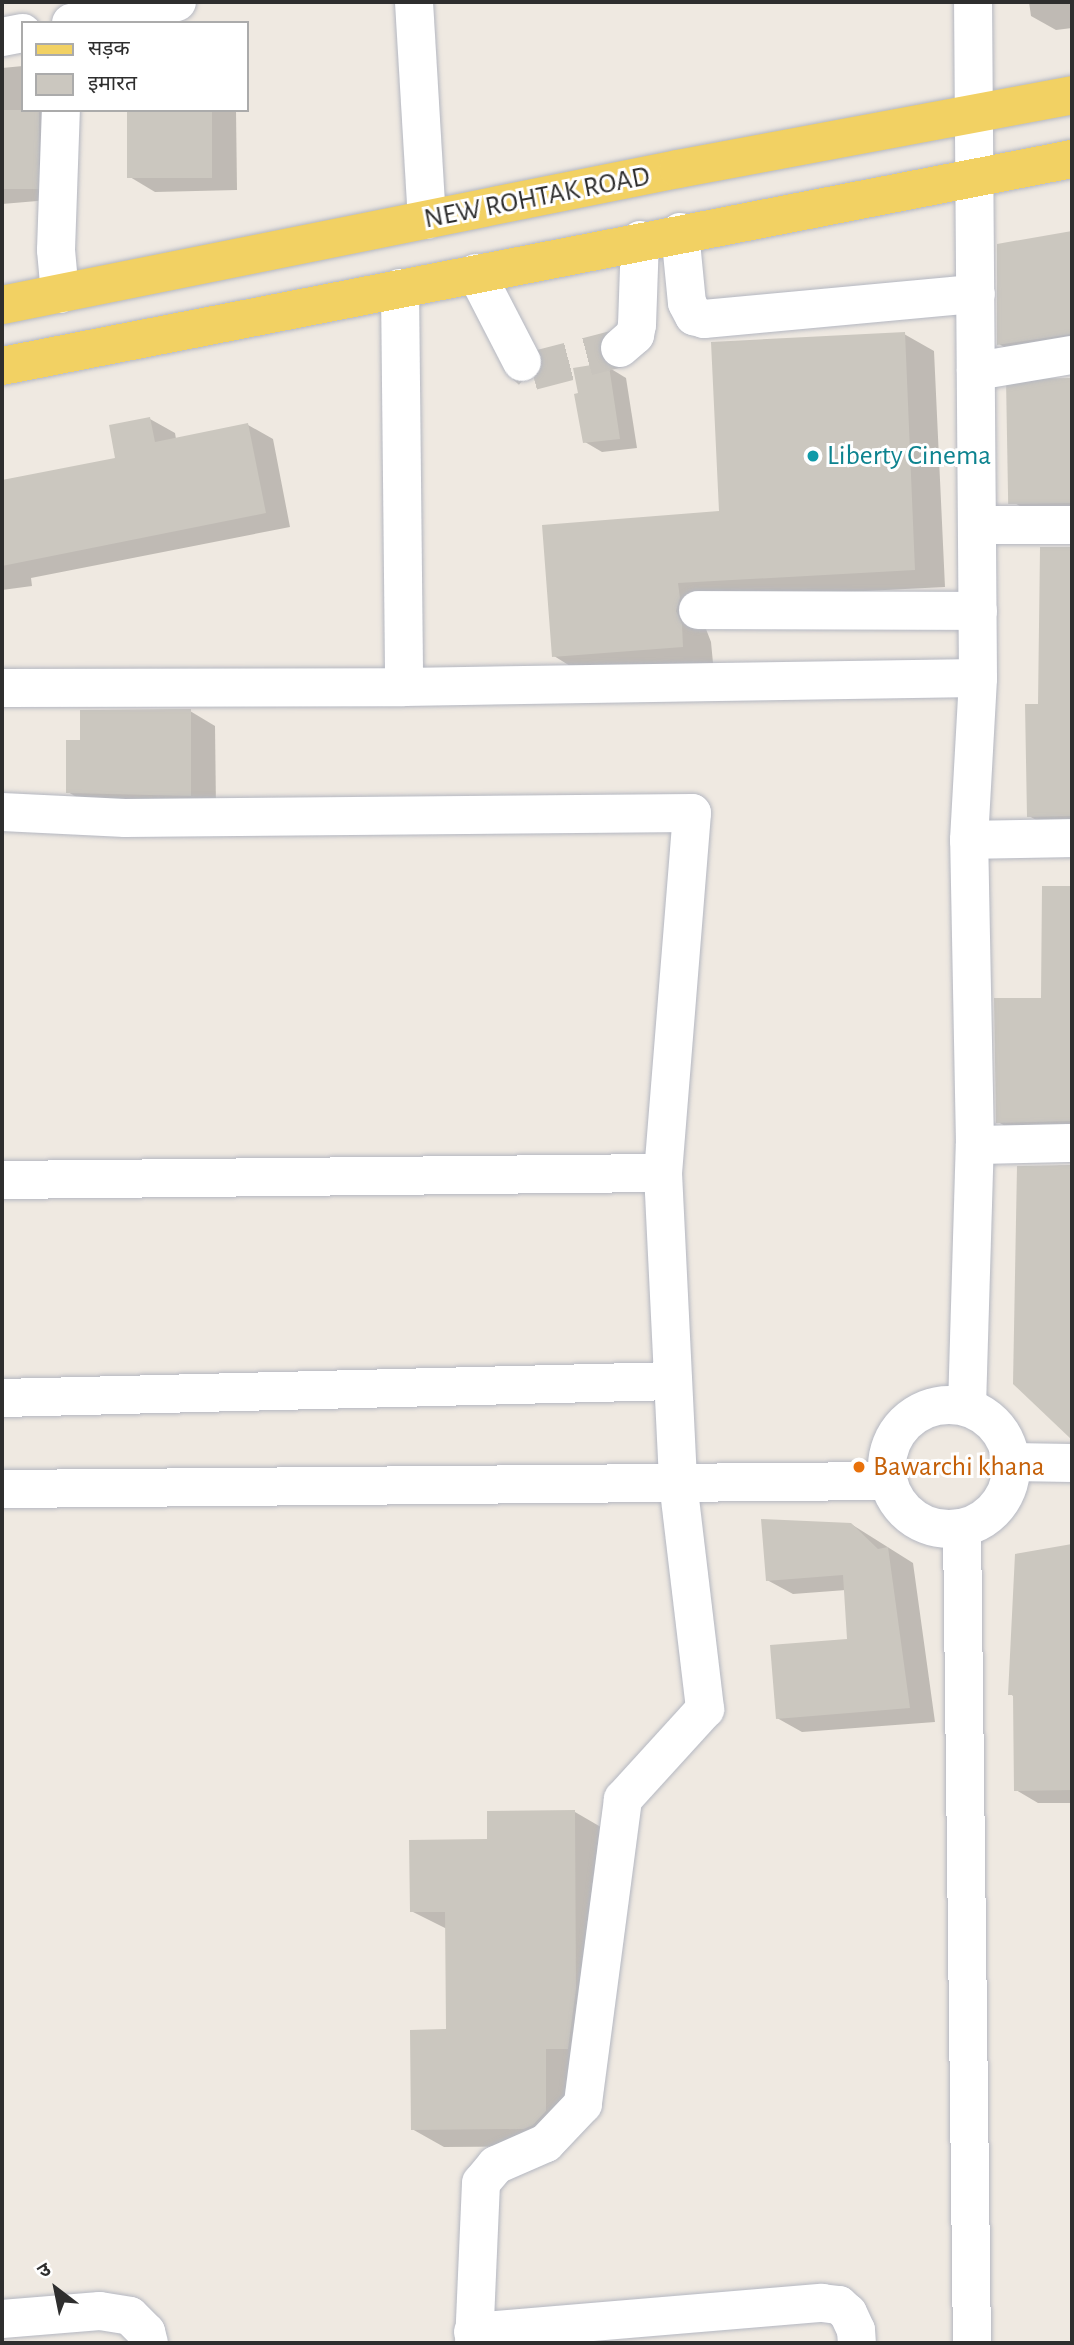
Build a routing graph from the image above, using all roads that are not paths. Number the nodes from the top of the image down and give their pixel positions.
1 (64, 2) edge
2 (177, 2) edge
3 (414, 2) edge
4 (973, 2) edge
5 (64, 21) edge
6 (81, 21) edge
7 (21, 33) edge
8 (2, 37) edge
9 (1072, 95) edge
10 (61, 112) edge
11 (974, 114) junction
12 (1072, 159) edge
13 (975, 178) junction
14 (426, 220) junction
15 (680, 232) junction
16 (640, 240) junction
17 (475, 273) junction
18 (400, 288) junction
19 (60, 294) junction
20 (975, 294) junction
21 (2, 305) edge
22 (620, 348) tunnel mouth
23 (1072, 355) edge
24 (522, 362) dead end
25 (2, 366) edge
26 (976, 371) junction
27 (977, 525) junction
28 (1072, 525) edge
29 (698, 610) dead end
30 (978, 611) junction
31 (978, 678) junction
32 (404, 687) junction
33 (2, 688) edge
34 (2, 812) edge
35 (1072, 838) edge
36 (969, 840) junction
37 (1072, 1143) edge
38 (975, 1145) junction
39 (663, 1173) junction
40 (2, 1180) edge
41 (673, 1381) junction
42 (2, 1398) edge
43 (967, 1407) junction
44 (1012, 1462) junction
45 (1072, 1463) edge
46 (887, 1481) junction
47 (678, 1482) junction
48 (2, 1489) edge
49 (962, 1528) junction
50 (2, 2319) edge
51 (474, 2337) edge
52 (149, 2343) edge
53 (858, 2343) edge
54 (972, 2343) edge

1 - 5 street
2 - 6 street
3 - 14 street
4 - 11 street
7 - 8 street
9 - 11 main road, NEW ROHTAK ROAD
10 - 19 street
11 - 13 street
11 - 14 main road, NEW ROHTAK ROAD
12 - 13 main road
13 - 15 main road
13 - 20 street
14 - 19 main road, NEW ROHTAK ROAD
15 - 16 main road
15 - 20 street
16 - 17 main road
16 - 22 street
17 - 18 main road
17 - 24 street
18 - 25 main road
18 - 32 street
19 - 21 main road, NEW ROHTAK ROAD
20 - 26 street
23 - 26 street
26 - 27 street
27 - 28 street
27 - 30 street
29 - 30 street
30 - 31 street
31 - 32 street
31 - 36 street
32 - 33 street
34 - 39 street
35 - 36 street
36 - 38 street
37 - 38 street
38 - 43 street
39 - 40 street
39 - 41 street
41 - 42 street
41 - 47 street
43 - 44 street
43 - 46 street
44 - 45 street
44 - 49 street
46 - 47 street
46 - 49 street
47 - 48 street
47 - 51 street
49 - 54 street
50 - 52 street
51 - 53 street

